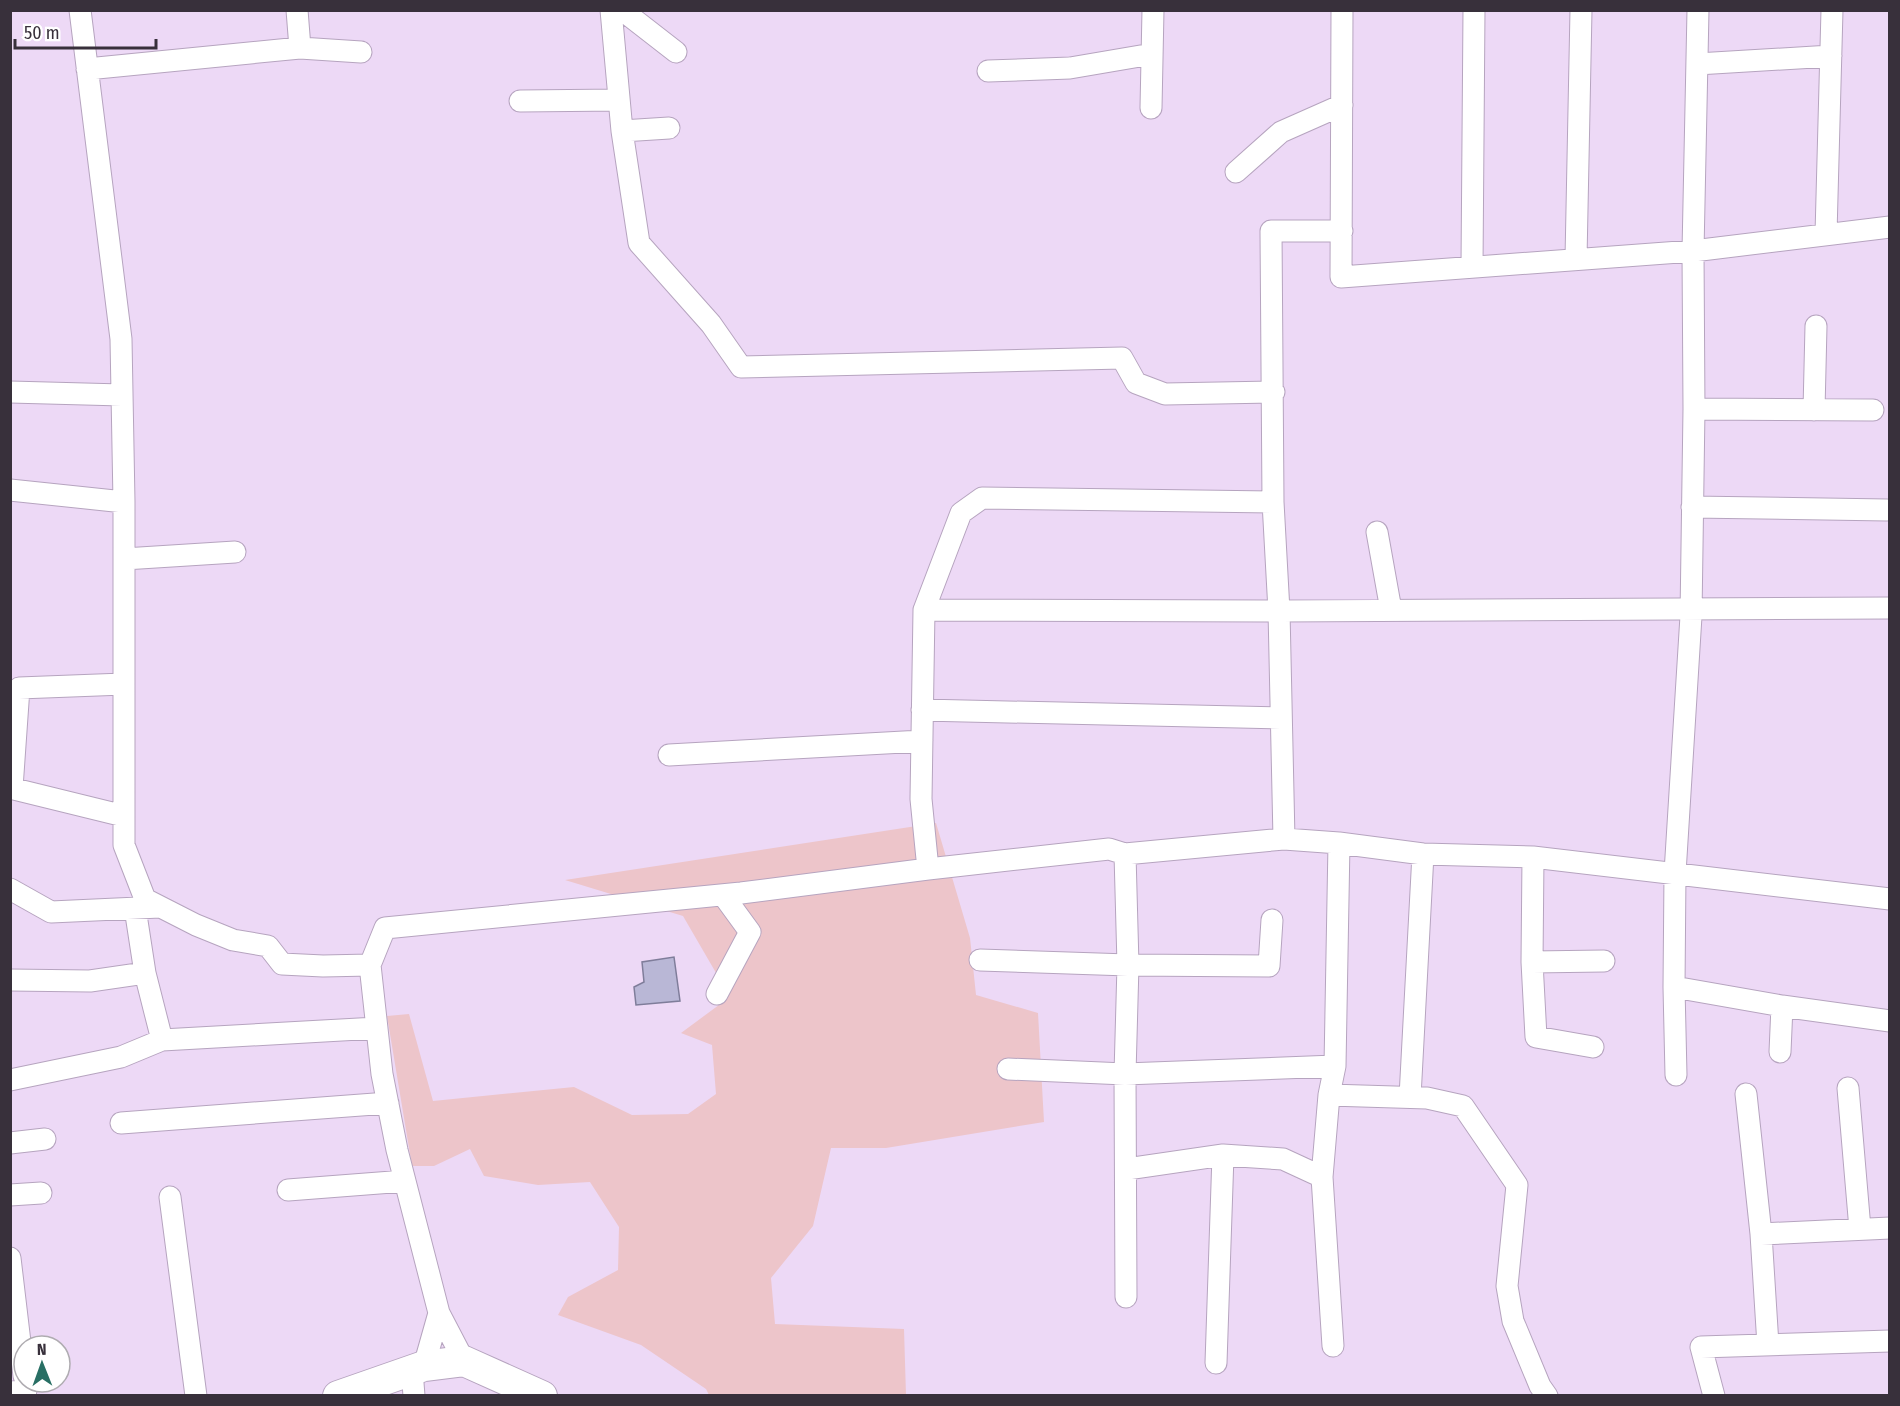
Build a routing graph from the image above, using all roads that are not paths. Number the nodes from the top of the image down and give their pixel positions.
1 (80, 10) edge
2 (297, 10) edge
3 (611, 10) edge
4 (622, 10) edge
5 (1153, 10) edge
6 (1342, 10) edge
7 (1474, 10) edge
8 (1581, 10) edge
9 (1698, 10) edge
10 (1832, 10) edge
11 (300, 48) junction
12 (361, 52) dead end
13 (676, 52) dead end
14 (1152, 54) junction
15 (1831, 56) junction
16 (1697, 64) junction
17 (87, 69) junction
18 (988, 71) dead end
19 (520, 100) dead end
20 (619, 100) junction
21 (1342, 105) junction
22 (1151, 108) dead end
23 (669, 128) dead end
24 (622, 131) junction
25 (1236, 172) dead end
26 (1890, 226) edge
27 (1342, 231) junction
28 (1826, 234) junction
29 (1693, 251) junction
30 (1576, 259) junction
31 (1472, 267) junction
32 (1816, 326) dead end
33 (10, 392) edge
34 (1274, 392) junction
35 (122, 395) junction
36 (1694, 410) junction
37 (1814, 410) junction
38 (1873, 410) dead end
39 (10, 490) edge
40 (124, 502) junction
41 (1273, 502) junction
42 (1692, 507) junction
43 (1887, 510) dead end
44 (1377, 532) dead end
45 (235, 552) dead end
46 (124, 559) junction
47 (1691, 608) junction
48 (1890, 608) edge
49 (924, 610) junction
50 (1279, 610) junction
51 (1391, 610) junction
52 (124, 684) junction
53 (922, 710) junction
54 (1281, 718) junction
55 (922, 741) junction
56 (669, 755) dead end
57 (11, 788) edge
58 (124, 816) junction
59 (1284, 839) junction
60 (1339, 843) junction
61 (1125, 854) junction
62 (1423, 854) junction
63 (1533, 857) junction
64 (928, 868) junction
65 (1675, 873) junction
66 (10, 890) edge
67 (723, 895) junction
68 (1890, 899) edge
69 (160, 907) junction
70 (135, 908) junction
71 (1272, 920) dead end
72 (980, 960) dead end
73 (1604, 961) dead end
74 (1532, 962) junction
75 (370, 964) junction
76 (1128, 965) junction
77 (145, 973) junction
78 (10, 980) edge
79 (1674, 987) junction
80 (717, 994) dead end
81 (1782, 1006) junction
82 (1890, 1022) edge
83 (377, 1028) junction
84 (162, 1040) junction
85 (1593, 1047) dead end
86 (1780, 1052) dead end
87 (1335, 1066) junction
88 (1008, 1069) dead end
89 (1125, 1074) junction
90 (1676, 1076) dead end
91 (10, 1080) edge
92 (1848, 1088) dead end
93 (1746, 1094) dead end
94 (1329, 1095) junction
95 (1410, 1097) junction
96 (388, 1103) junction
97 (122, 1123) dead end
98 (45, 1139) dead end
99 (10, 1143) edge
100 (1223, 1155) junction
101 (1127, 1169) junction
102 (1322, 1177) junction
103 (405, 1180) junction
104 (288, 1190) dead end
105 (41, 1193) dead end
106 (10, 1195) edge
107 (170, 1197) dead end
108 (1890, 1228) edge
109 (1860, 1229) junction
110 (1761, 1234) junction
111 (10, 1258) edge
112 (1126, 1297) dead end
113 (439, 1313) junction
114 (17, 1334) edge
115 (1890, 1341) edge
116 (1768, 1345) junction
117 (1333, 1346) dead end
118 (464, 1361) junction
119 (1216, 1363) dead end
120 (417, 1377) edge
121 (528, 1392) edge
122 (196, 1395) edge
123 (338, 1395) edge
124 (1547, 1395) edge
125 (1714, 1395) edge

1 - 17 street
2 - 11 street
3 - 20 street
4 - 13 street
5 - 14 street
6 - 21 street
7 - 31 street
8 - 30 street
9 - 16 street
10 - 15 street
11 - 12 street
11 - 17 street
14 - 18 street
14 - 22 street
15 - 16 street
15 - 28 street
16 - 29 street
17 - 35 street
19 - 20 street
20 - 24 street
21 - 25 street
21 - 27 street
23 - 24 street
24 - 34 street
26 - 28 street
27 - 31 street
27 - 34 street
28 - 29 street
29 - 30 street
29 - 36 street
30 - 31 street
32 - 37 street
33 - 35 street
34 - 41 street
35 - 40 street
36 - 37 street
36 - 42 street
37 - 38 street
39 - 40 street
40 - 46 street
41 - 49 street
41 - 50 street
42 - 43 street
42 - 47 street
44 - 51 street
45 - 46 street
46 - 52 street
47 - 48 street
47 - 51 street
47 - 65 street
49 - 50 street
49 - 53 street
50 - 51 street
50 - 54 street
52 - 57 street
52 - 58 street
53 - 54 street
53 - 55 street
54 - 59 street
55 - 56 street
55 - 64 street
57 - 58 street
58 - 69 street
59 - 60 street
59 - 61 street
60 - 62 street
60 - 87 street
61 - 64 street
61 - 76 street
62 - 63 street
62 - 95 street
63 - 65 street
63 - 74 street
64 - 67 street
65 - 68 street
65 - 79 street
66 - 70 street
67 - 75 street
67 - 80 street
69 - 70 street
69 - 75 street
70 - 77 street
71 - 76 street
72 - 76 street
73 - 74 street
74 - 85 street
75 - 83 street
76 - 89 street
77 - 78 street
77 - 84 street
79 - 81 street
79 - 90 street
81 - 82 street
81 - 86 street
83 - 84 street
83 - 96 street
84 - 91 street
87 - 89 street
87 - 94 street
88 - 89 street
89 - 101 street
92 - 109 street
93 - 110 street
94 - 95 street
94 - 102 street
95 - 124 street
96 - 97 street
96 - 103 street
98 - 99 street
100 - 101 street
100 - 102 street
100 - 119 street
101 - 112 street
102 - 117 street
103 - 104 street
103 - 113 street
105 - 106 street
107 - 122 street
108 - 109 street
109 - 110 street
110 - 116 street
111 - 114 street
113 - 118 street
113 - 120 street
115 - 116 street
116 - 125 street
118 - 120 main road
118 - 121 main road
120 - 123 main road

